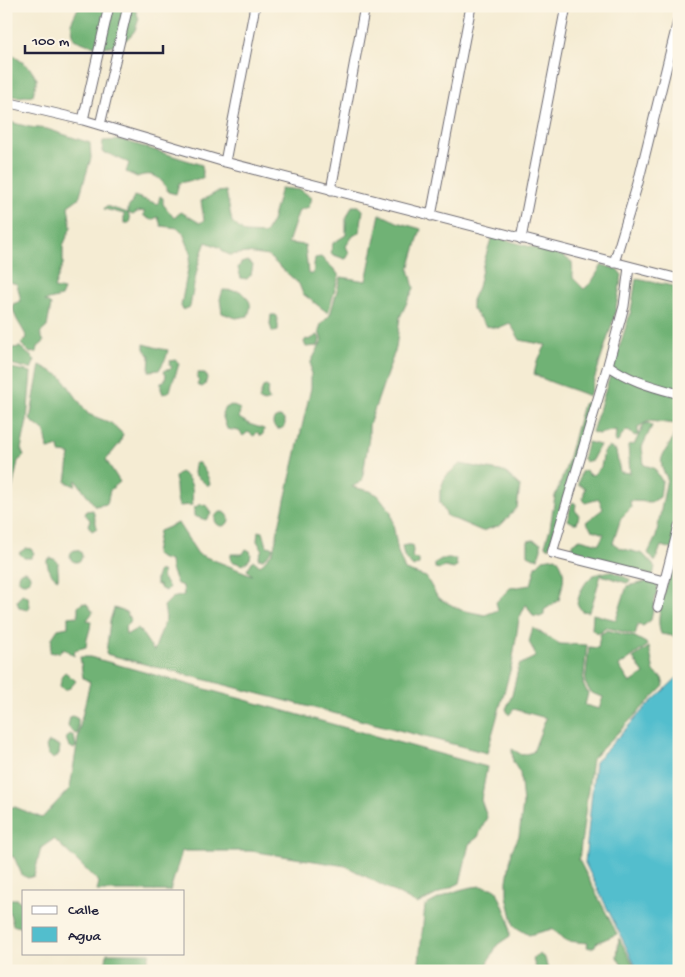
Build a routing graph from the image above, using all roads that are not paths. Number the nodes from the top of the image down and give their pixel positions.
1 (109, 6) edge
2 (128, 6) edge
3 (255, 6) edge
4 (365, 6) edge
5 (471, 6) edge
6 (566, 6) edge
7 (679, 17) edge
8 (6, 102) edge
9 (83, 120) junction
10 (100, 125) junction
11 (225, 162) junction
12 (331, 190) junction
13 (432, 216) junction
14 (522, 239) junction
15 (614, 263) junction
16 (629, 267) junction
17 (679, 279) edge
18 (608, 365) junction
19 (679, 394) edge
20 (679, 526) edge
21 (664, 581) junction
22 (658, 607) dead end

1 - 9 street
2 - 10 street
3 - 11 street
4 - 12 street
5 - 13 street
6 - 14 street
7 - 15 street
8 - 9 street
9 - 10 street
10 - 11 street
11 - 12 street
12 - 13 street
13 - 14 street
14 - 15 street
15 - 16 street
16 - 17 street
16 - 18 street
18 - 19 street
18 - 21 street
20 - 21 street
21 - 22 street

